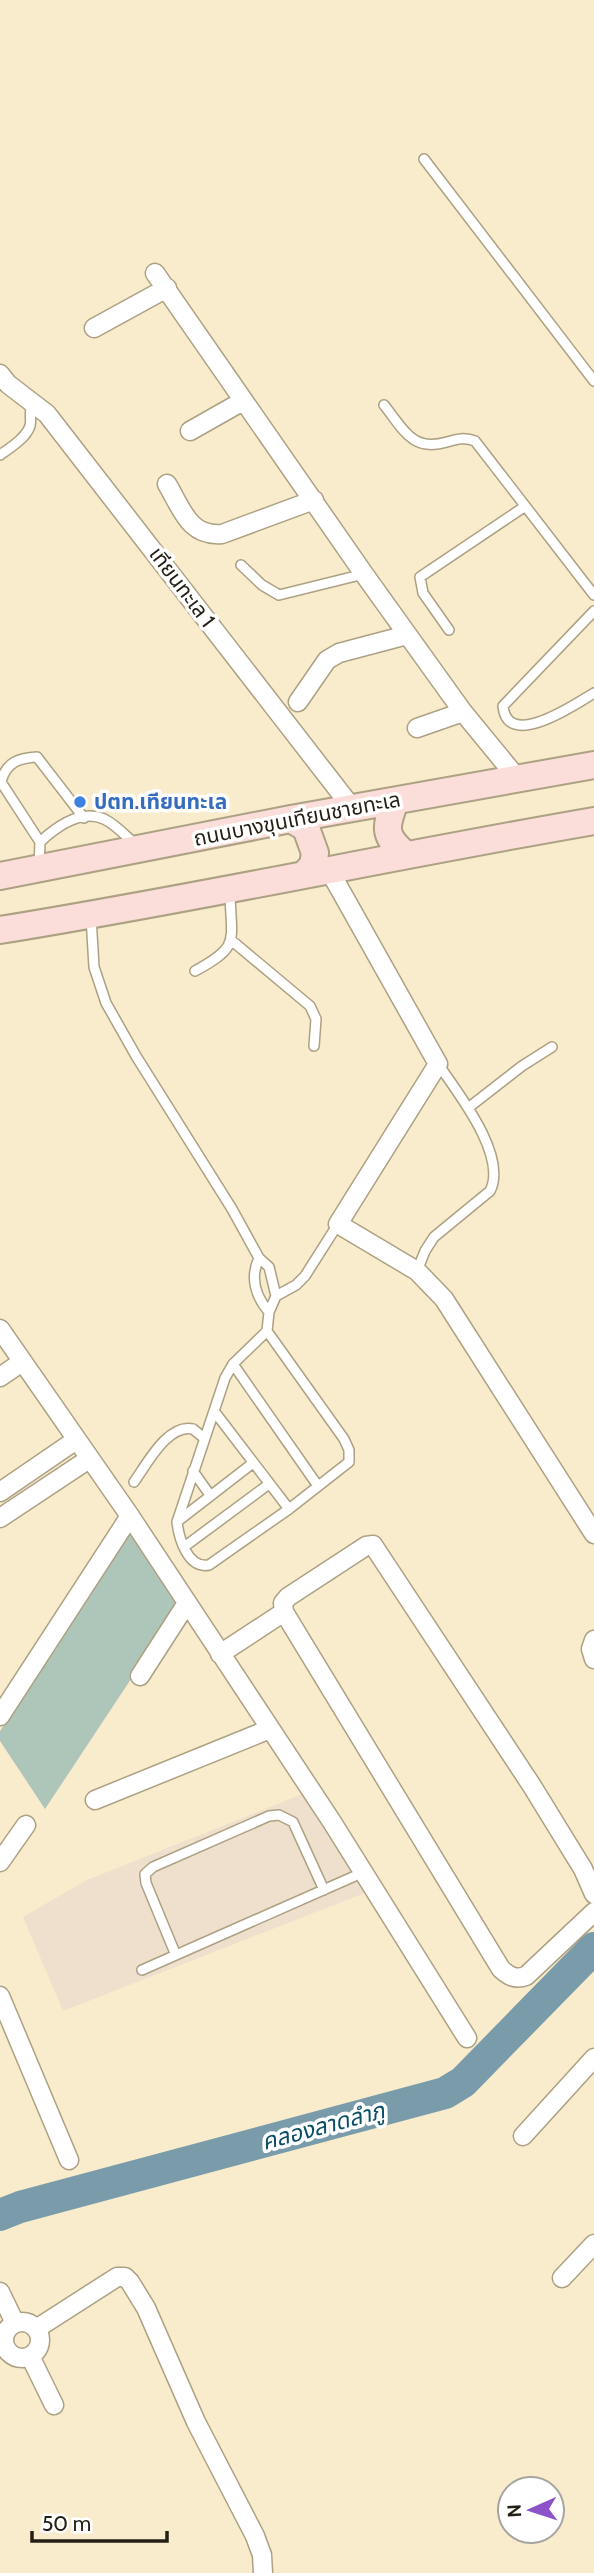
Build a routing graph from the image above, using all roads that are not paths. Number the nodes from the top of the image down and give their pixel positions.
1 (424, 159) dead end
2 (155, 273) dead end
3 (167, 288) junction
4 (94, 328) dead end
5 (0, 374) edge
6 (594, 381) edge
7 (243, 401) junction
8 (33, 404) junction
9 (384, 405) dead end
10 (190, 432) dead end
11 (0, 456) edge
12 (167, 484) dead end
13 (314, 500) junction
14 (524, 507) junction
15 (241, 565) dead end
16 (364, 574) junction
17 (594, 595) edge
18 (594, 611) edge
19 (449, 631) dead end
20 (407, 635) junction
21 (594, 693) edge
22 (298, 702) dead end
23 (463, 712) junction
24 (417, 728) dead end
25 (594, 765) edge
26 (518, 779) junction
27 (395, 801) junction
28 (353, 809) junction
29 (84, 818) junction
30 (290, 819) junction
31 (594, 821) edge
32 (40, 842) junction
33 (141, 849) junction
34 (405, 854) junction
35 (39, 869) junction
36 (329, 870) junction
37 (304, 875) junction
38 (0, 876) edge
39 (229, 890) junction
40 (91, 915) junction
41 (0, 930) edge
42 (232, 940) junction
43 (195, 971) dead end
44 (314, 1046) dead end
45 (552, 1048) dead end
46 (438, 1064) junction
47 (468, 1108) junction
48 (338, 1224) junction
49 (259, 1258) junction
50 (417, 1272) junction
51 (275, 1296) junction
52 (269, 1312) junction
53 (0, 1329) edge
54 (267, 1331) junction
55 (22, 1362) junction
56 (233, 1364) junction
57 (0, 1377) edge
58 (214, 1410) junction
59 (204, 1438) junction
60 (76, 1440) junction
61 (89, 1459) junction
62 (253, 1463) junction
63 (193, 1471) junction
64 (134, 1482) dead end
65 (269, 1485) junction
66 (318, 1486) junction
67 (0, 1492) edge
68 (210, 1495) junction
69 (289, 1509) junction
70 (130, 1516) junction
71 (0, 1518) edge
72 (177, 1522) junction
73 (594, 1534) edge
74 (184, 1547) junction
75 (187, 1603) junction
76 (284, 1612) junction
77 (594, 1640) edge
78 (220, 1654) junction
79 (594, 1660) edge
80 (140, 1676) dead end
81 (0, 1716) edge
82 (270, 1729) junction
83 (95, 1800) dead end
84 (26, 1825) dead end
85 (1, 1856) edge
86 (365, 1872) junction
87 (324, 1890) junction
88 (594, 1894) edge
89 (594, 1912) edge
90 (175, 1953) junction
91 (142, 1970) dead end
92 (0, 1996) edge
93 (467, 2038) dead end
94 (594, 2058) edge
95 (523, 2136) dead end
96 (68, 2160) dead end
97 (594, 2244) edge
98 (562, 2278) dead end
99 (0, 2292) edge
100 (15, 2323) junction
101 (36, 2329) junction
102 (4, 2353) edge
103 (30, 2356) junction
104 (54, 2404) dead end
105 (263, 2573) edge

1 - 6 lane
2 - 3 street
3 - 4 street
3 - 7 street
5 - 8 street, เทียนทะเล 1
7 - 10 street
7 - 13 street
8 - 11 lane
8 - 28 street, เทียนทะเล 1
9 - 14 lane
12 - 13 street
13 - 16 street
14 - 17 lane
14 - 19 lane
15 - 16 lane
16 - 20 street
18 - 21 lane
20 - 22 street
20 - 23 street
23 - 24 street
23 - 26 street
25 - 26 main road, ถนนบางขุนเทียนชายทะเล
26 - 27 main road, ถนนบางขุนเทียนชายทะเล
27 - 28 main road, ถนนบางขุนเทียนชายทะเล
27 - 34 main road
28 - 30 main road, ถนนบางขุนเทียนชายทะเล
29 - 32 lane
29 - 32 lane
29 - 33 lane
30 - 33 main road, ถนนบางขุนเทียนชายทะเล
30 - 37 main road
31 - 34 main road
32 - 35 lane
33 - 35 main road, ถนนบางขุนเทียนชายทะเล
34 - 36 main road
35 - 38 main road, ถนนบางขุนเทียนชายทะเล
36 - 37 main road
36 - 46 street
37 - 39 main road
39 - 40 main road
39 - 42 lane
40 - 41 main road
40 - 49 lane
42 - 43 lane
42 - 44 lane
45 - 47 lane
46 - 47 lane
46 - 48 street
47 - 50 lane
48 - 50 street
48 - 51 lane
49 - 51 lane
49 - 52 lane
50 - 73 street
51 - 52 lane
52 - 54 lane
53 - 55 street
54 - 56 lane
54 - 66 lane
55 - 57 street
55 - 60 street
56 - 58 lane
56 - 66 lane
58 - 59 lane
58 - 62 lane
59 - 63 lane
59 - 64 lane
60 - 61 street
60 - 67 street
61 - 70 street
61 - 71 street
62 - 65 lane
62 - 68 lane
63 - 68 lane
63 - 72 lane
65 - 69 lane
65 - 74 lane
66 - 69 lane
68 - 72 lane
69 - 74 lane
70 - 75 street
70 - 81 street
72 - 74 lane
75 - 78 street
75 - 80 street
76 - 78 street
76 - 88 street
76 - 89 street
77 - 79 street
78 - 82 street
82 - 83 street
82 - 86 street
84 - 85 street
86 - 87 lane
86 - 93 street
87 - 90 lane
87 - 90 lane
90 - 91 lane
92 - 96 street
94 - 95 street
97 - 98 street
99 - 100 street
100 - 101 street
100 - 102 street
101 - 103 street
101 - 105 street
102 - 103 street
103 - 104 street

